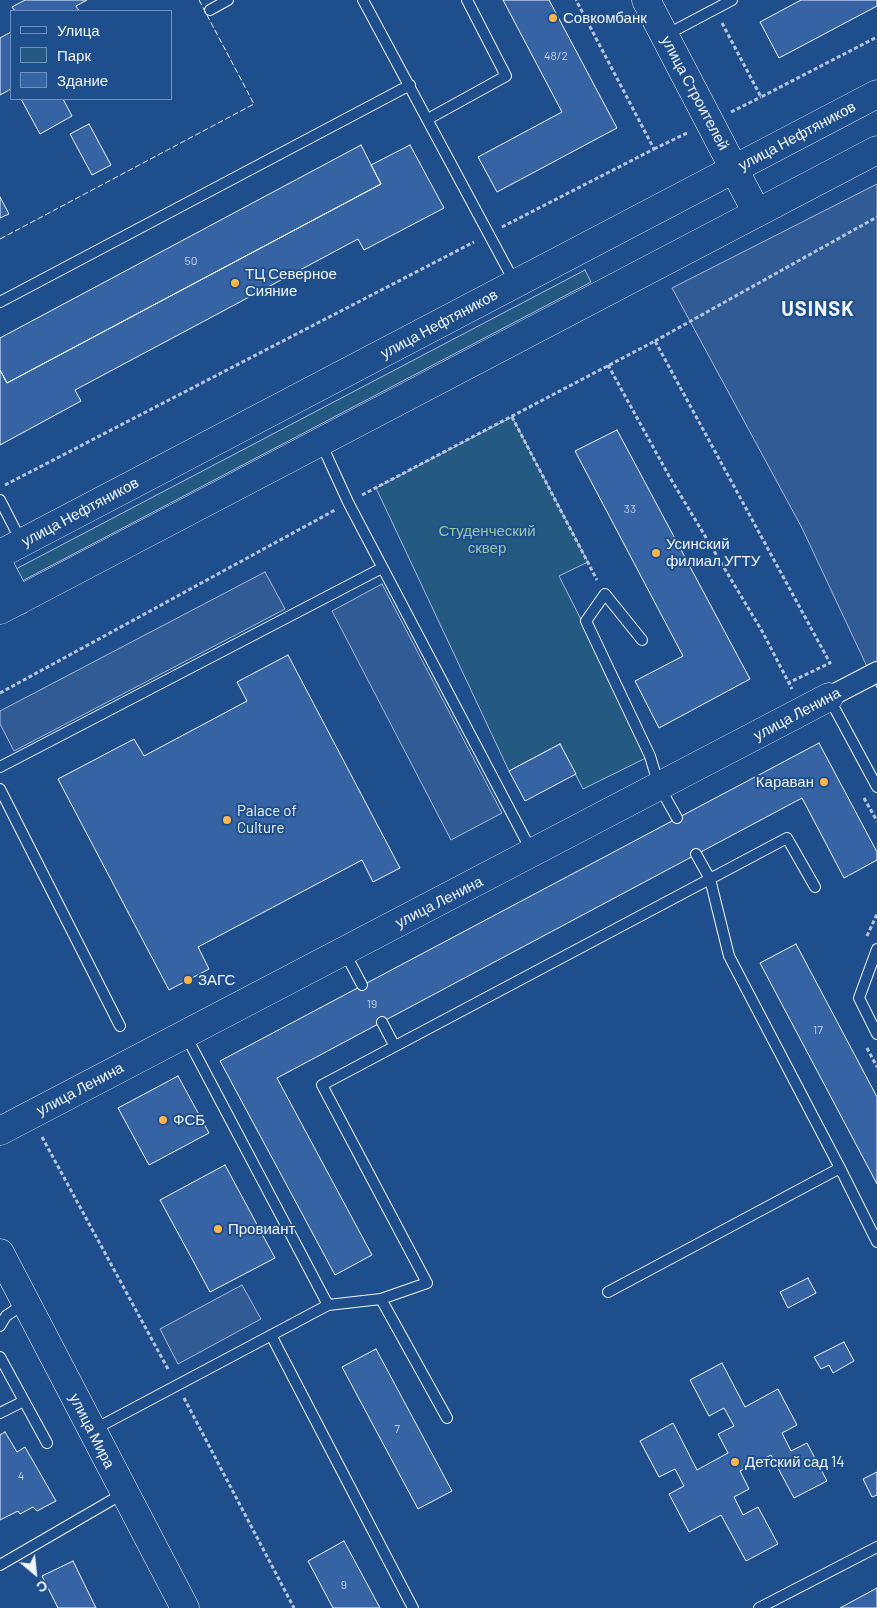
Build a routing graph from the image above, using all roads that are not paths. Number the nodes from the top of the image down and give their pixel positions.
1 (228, 0) edge
2 (363, 0) edge
3 (467, 0) edge
4 (646, 0) edge
5 (732, 0) edge
6 (210, 10) dead end
7 (665, 36) junction
8 (410, 85) junction
9 (877, 94) edge
10 (428, 119) junction
11 (877, 150) edge
12 (734, 169) junction
13 (757, 213) junction
14 (516, 284) junction
15 (0, 302) edge
16 (321, 442) junction
17 (0, 500) edge
18 (11, 548) edge
19 (0, 567) edge
20 (382, 568) junction
21 (9, 605) edge
22 (642, 640) dead end
23 (877, 672) edge
24 (829, 698) junction
25 (0, 766) edge
26 (659, 786) junction
27 (877, 787) edge
28 (0, 790) edge
29 (677, 818) dead end
30 (532, 853) junction
31 (696, 854) dead end
32 (710, 879) junction
33 (815, 887) dead end
34 (877, 949) edge
35 (344, 950) junction
36 (362, 985) dead end
37 (382, 1022) dead end
38 (120, 1026) dead end
39 (185, 1034) junction
40 (877, 1034) edge
41 (394, 1045) junction
42 (0, 1131) edge
43 (840, 1168) junction
44 (877, 1242) edge
45 (0, 1253) edge
46 (608, 1292) dead end
47 (381, 1299) junction
48 (26, 1303) junction
49 (328, 1305) junction
50 (0, 1326) edge
51 (271, 1336) junction
52 (0, 1357) edge
53 (24, 1401) junction
54 (0, 1413) edge
55 (446, 1418) dead end
56 (92, 1430) junction
57 (46, 1443) dead end
58 (125, 1493) junction
59 (877, 1547) edge
60 (0, 1565) edge
61 (185, 1608) edge
62 (413, 1608) edge
63 (759, 1608) edge

1 - 6 lane
2 - 8 lane
3 - 10 lane
4 - 7 main road, улица Строителей
5 - 7 lane
7 - 12 main road, улица Строителей
8 - 10 lane
8 - 15 lane
9 - 12 main road, улица Нефтяников
10 - 14 lane
11 - 13 main road
12 - 13 main road, улица Строителей
12 - 14 main road, улица Нефтяников
13 - 16 main road
14 - 18 main road, улица Нефтяников
16 - 20 lane
16 - 21 main road
17 - 18 lane
19 - 21 main road
20 - 25 lane
20 - 30 lane
22 - 26 lane
23 - 24 street, улица Ленина
24 - 26 main road, улица Ленина
24 - 27 lane
26 - 29 lane
26 - 30 main road, улица Ленина
28 - 38 lane
30 - 35 main road, улица Ленина
31 - 32 lane
32 - 33 lane
32 - 41 lane
32 - 43 lane
34 - 40 lane
35 - 36 lane
35 - 39 main road, улица Ленина
37 - 41 lane
39 - 42 main road, улица Ленина
39 - 49 lane
41 - 47 lane
43 - 44 lane
43 - 46 lane
45 - 48 main road, улица Мира
47 - 49 lane
47 - 55 lane
48 - 50 lane
48 - 56 main road, улица Мира
49 - 51 lane
51 - 56 lane
51 - 62 lane
52 - 53 lane
53 - 54 lane
53 - 57 lane
56 - 58 main road, улица Мира
58 - 60 lane
58 - 61 main road, улица Мира
59 - 63 lane

